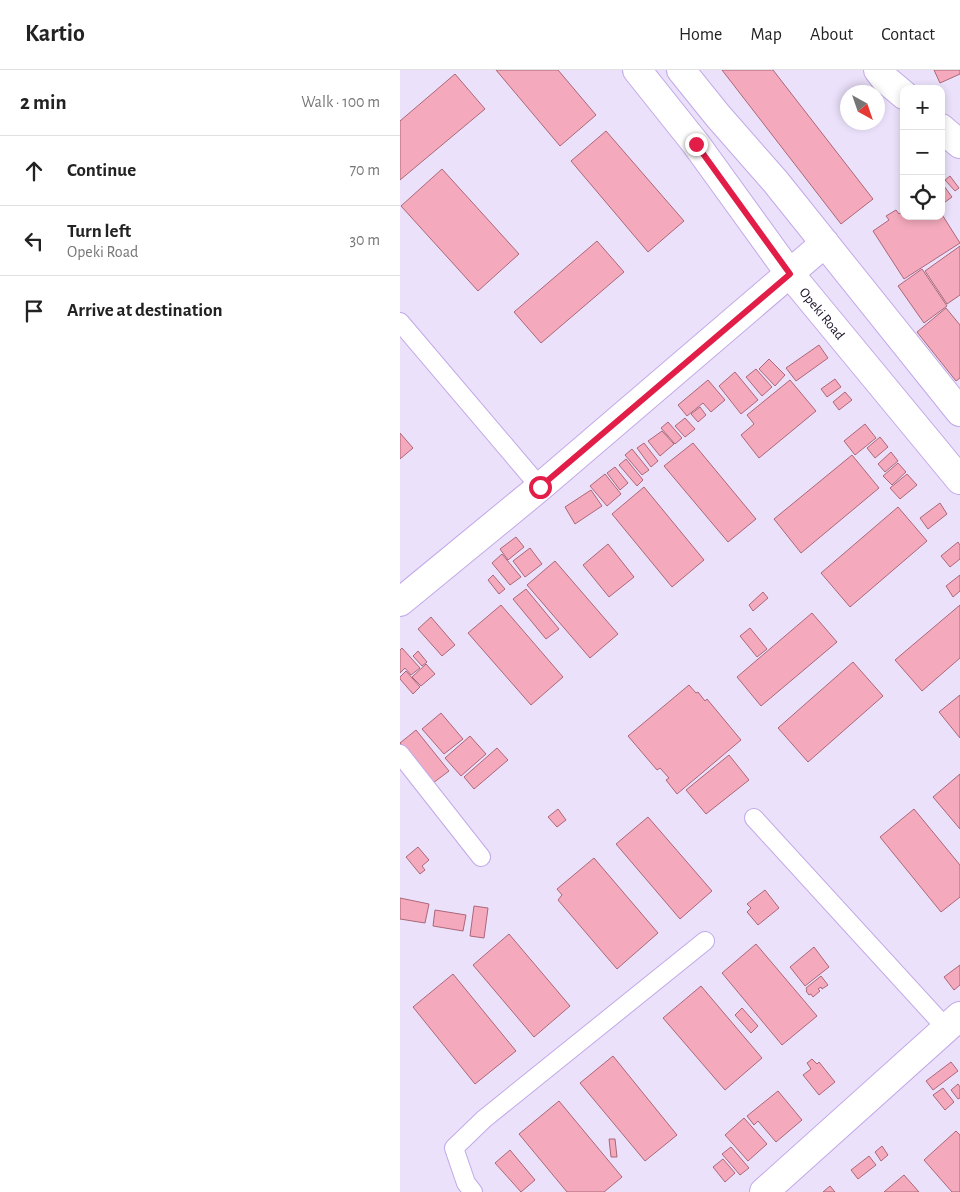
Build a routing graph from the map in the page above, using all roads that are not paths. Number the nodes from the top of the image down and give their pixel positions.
1 (637, 70) edge
2 (681, 70) edge
3 (878, 70) edge
4 (900, 92) edge
5 (943, 130) edge
6 (960, 144) edge
7 (825, 243) junction
8 (790, 274) junction
9 (400, 322) edge
10 (960, 412) edge
11 (960, 480) edge
12 (540, 487) junction
13 (400, 602) edge
14 (400, 754) edge
15 (754, 818) dead end
16 (481, 857) dead end
17 (705, 941) dead end
18 (953, 1022) edge
19 (473, 1192) edge
20 (764, 1192) edge

1 - 8 street, Opeki Road
2 - 7 street
3 - 4 street
5 - 6 street
7 - 8 street
7 - 10 street
8 - 11 street, Opeki Road
8 - 12 street
9 - 12 lane
12 - 13 street
14 - 16 lane
15 - 18 lane
17 - 19 lane
18 - 20 street

